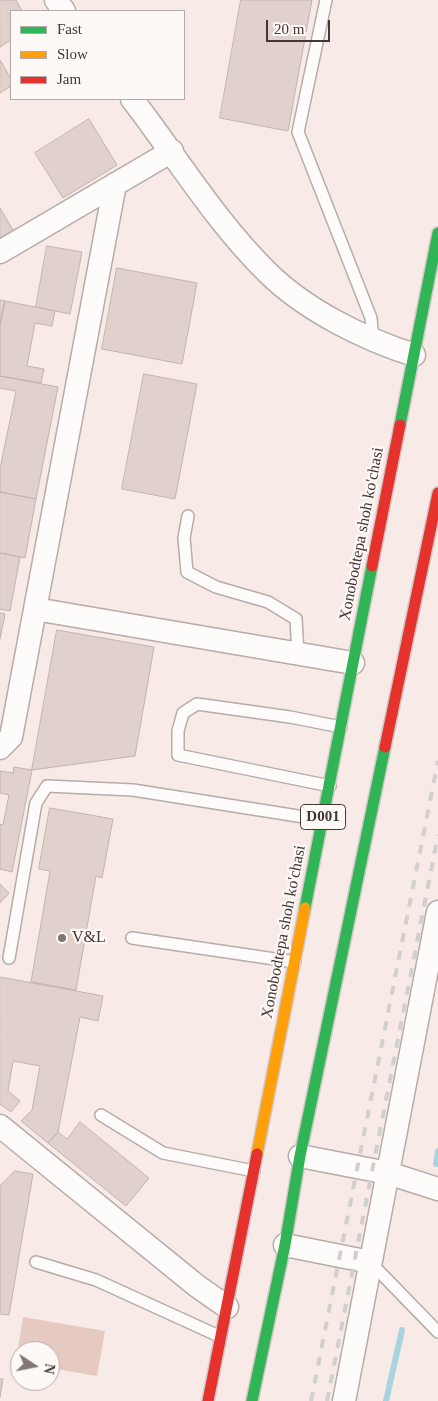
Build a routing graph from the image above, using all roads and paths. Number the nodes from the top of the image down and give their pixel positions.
1 (326, 0) edge
2 (133, 100) edge
3 (172, 150) junction
4 (115, 184) junction
5 (438, 233) edge
6 (0, 252) edge
7 (373, 341) junction
8 (414, 355) junction
9 (438, 494) edge
10 (188, 516) dead end
11 (35, 609) junction
12 (298, 654) junction
13 (354, 663) junction
14 (341, 728) junction
15 (0, 748) edge
16 (330, 786) junction
17 (323, 820) junction
18 (438, 912) edge
19 (132, 938) dead end
20 (9, 958) dead end
21 (295, 962) junction
22 (101, 1115) dead end
23 (5, 1138) edge
24 (300, 1156) junction
25 (254, 1172) junction
26 (388, 1173) junction
27 (438, 1189) edge
28 (285, 1244) junction
29 (36, 1262) dead end
30 (370, 1262) junction
31 (227, 1307) junction
32 (438, 1332) edge
33 (221, 1337) junction
34 (208, 1401) edge
35 (252, 1401) edge
36 (344, 1401) edge

1 - 7 lane
2 - 3 street
3 - 4 street
3 - 7 street
4 - 6 street
4 - 11 street
5 - 8 highway, Xonobodtepa shoh ko'chasi / D001
7 - 8 street
8 - 13 highway, Xonobodtepa shoh ko'chasi / D001
9 - 24 highway, D001
10 - 12 lane
11 - 12 street
11 - 15 street
12 - 13 street
13 - 14 highway, Xonobodtepa shoh ko'chasi / D001
14 - 16 highway, Xonobodtepa shoh ko'chasi / D001
14 - 16 lane
16 - 17 highway, Xonobodtepa shoh ko'chasi / D001
17 - 20 lane
17 - 21 highway, Xonobodtepa shoh ko'chasi / D001
18 - 26 street
19 - 21 lane
21 - 25 highway, Xonobodtepa shoh ko'chasi / D001
22 - 25 lane
23 - 31 street
24 - 26 street
24 - 28 highway, D001
25 - 31 highway, Xonobodtepa shoh ko'chasi / D001
26 - 27 street
26 - 30 street
28 - 30 street
28 - 35 highway, D001
29 - 33 lane
30 - 32 lane
30 - 36 street
31 - 33 highway, Xonobodtepa shoh ko'chasi / D001
33 - 34 highway, Xonobodtepa shoh ko'chasi / D001

